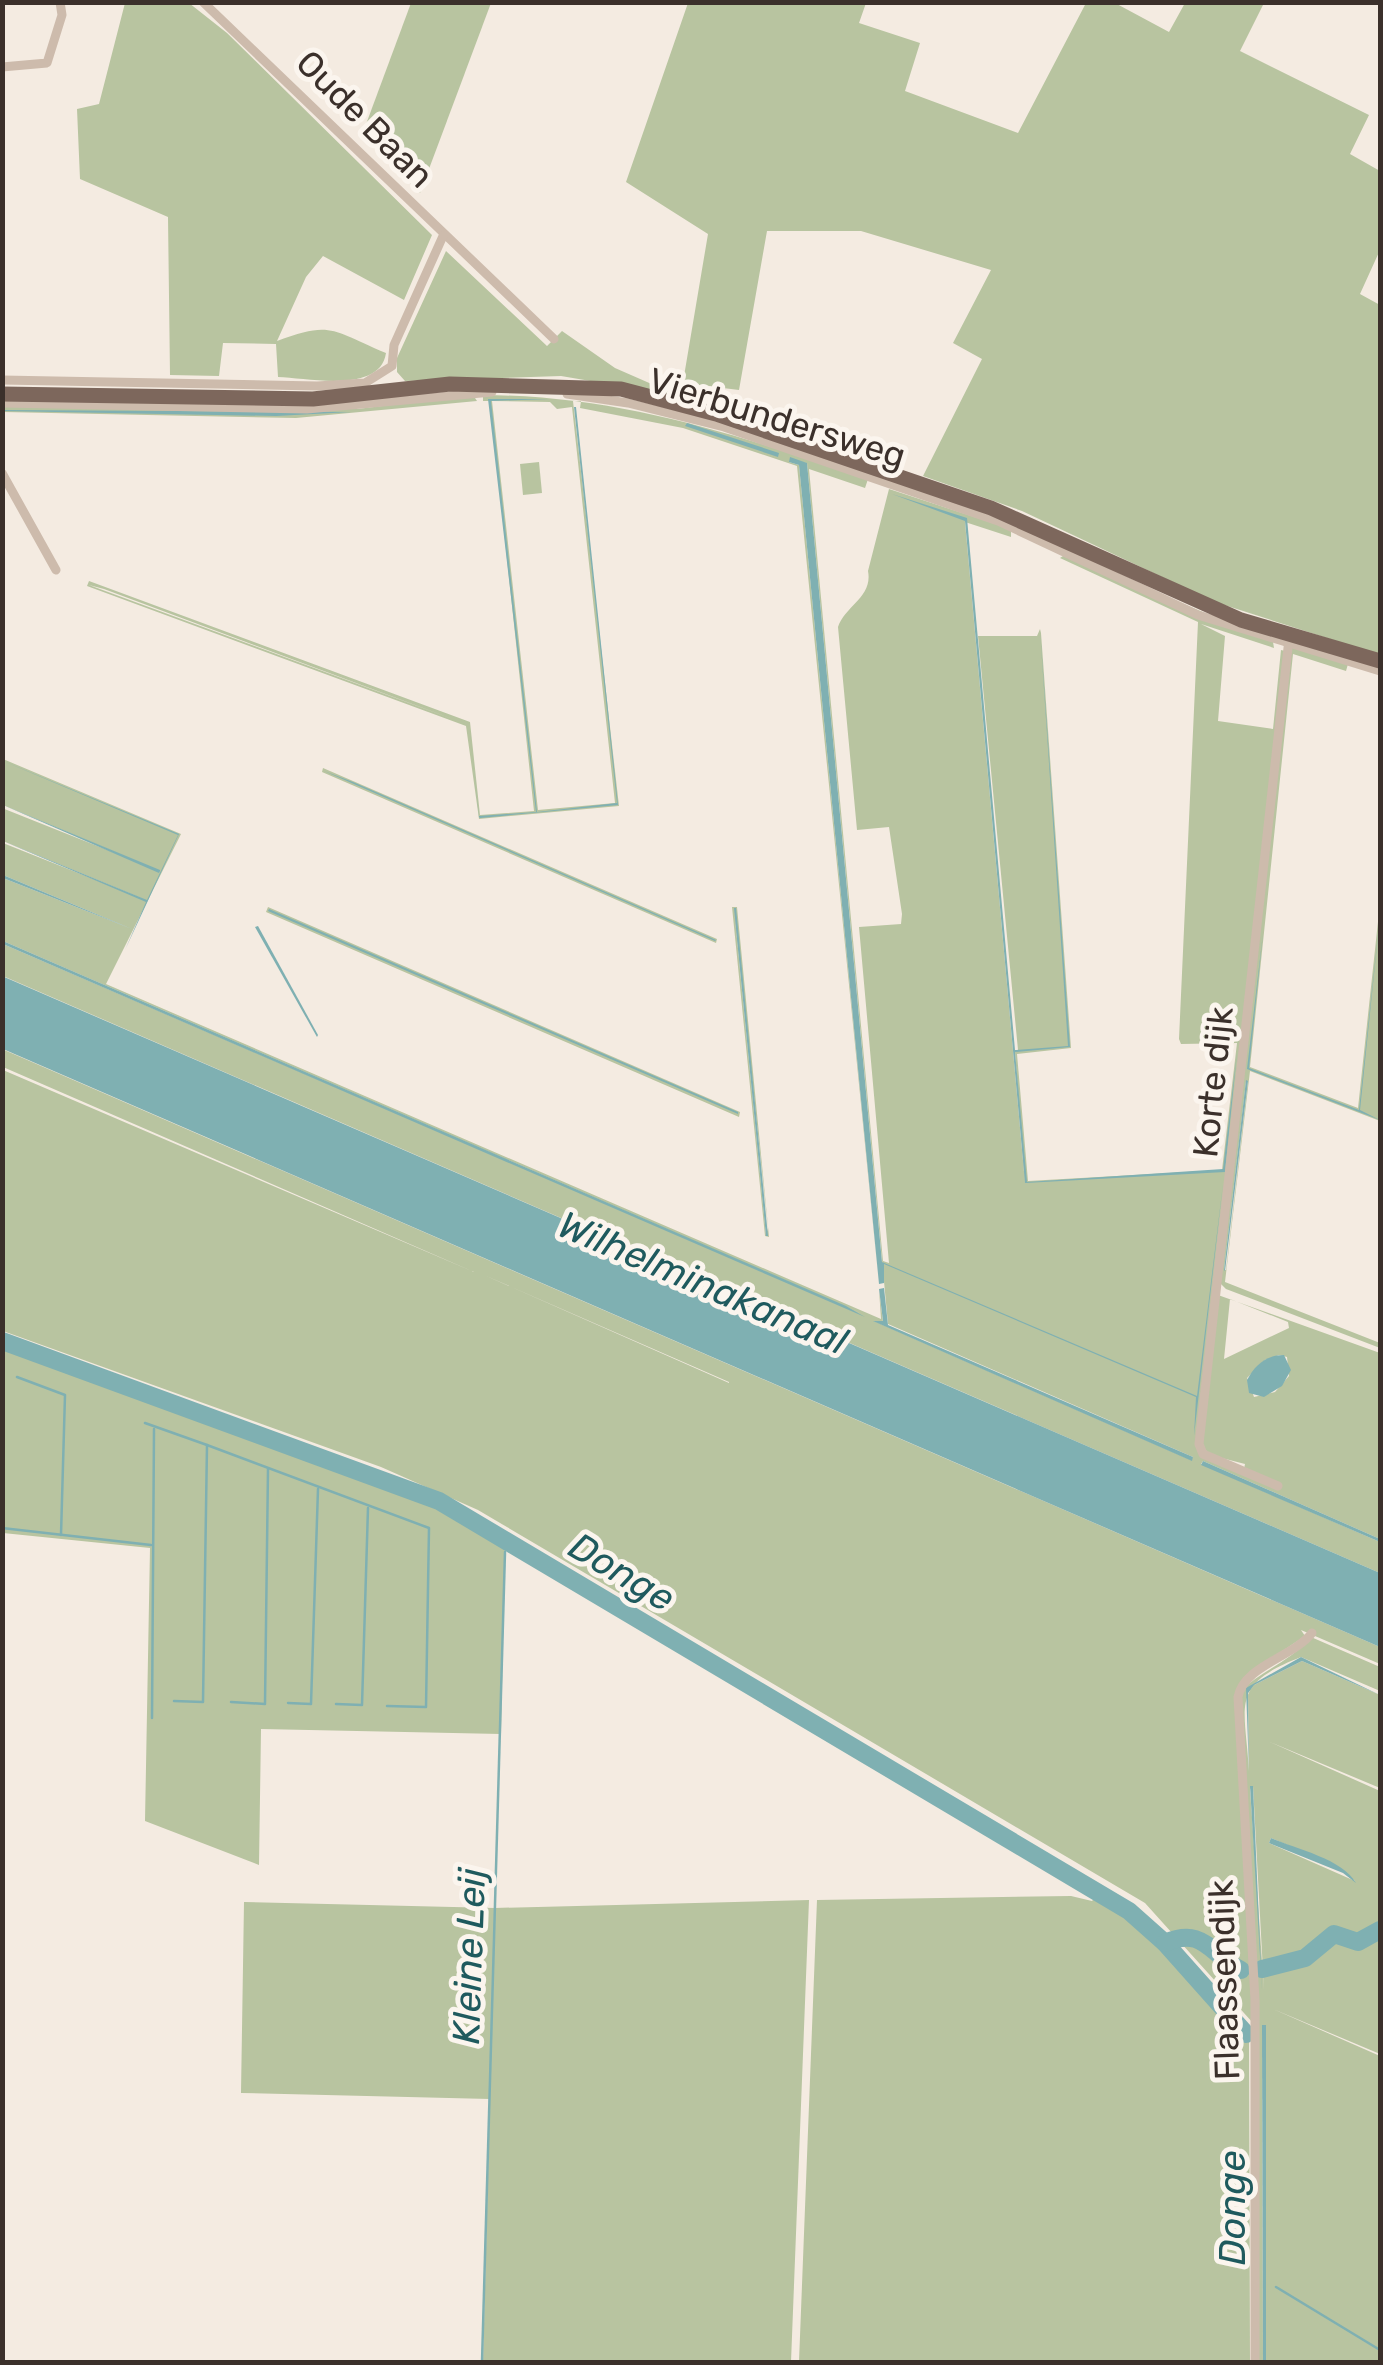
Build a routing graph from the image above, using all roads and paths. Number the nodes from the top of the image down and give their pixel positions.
1 (60, 2) edge
2 (203, 2) edge
3 (2, 67) edge
4 (443, 236) junction
5 (554, 339) dead end
6 (2, 380) edge
7 (2, 394) edge
8 (2, 403) edge
9 (2, 473) edge
10 (56, 570) dead end
11 (1289, 639) junction
12 (1380, 661) edge
13 (1380, 671) edge
14 (1278, 1486) dead end
15 (1312, 1633) dead end
16 (1255, 2362) edge

1 - 3 street
2 - 4 street, Oude Baan
4 - 5 street, Oude Baan
4 - 6 street, Oude Baan
7 - 11 main road, Vierbundersweg
8 - 11 street, Vierbundersweg
9 - 10 street
11 - 12 main road, Vierbundersweg
11 - 13 street, Vierbundersweg
11 - 14 street, Korte dijk
15 - 16 street, Flaassendijk

